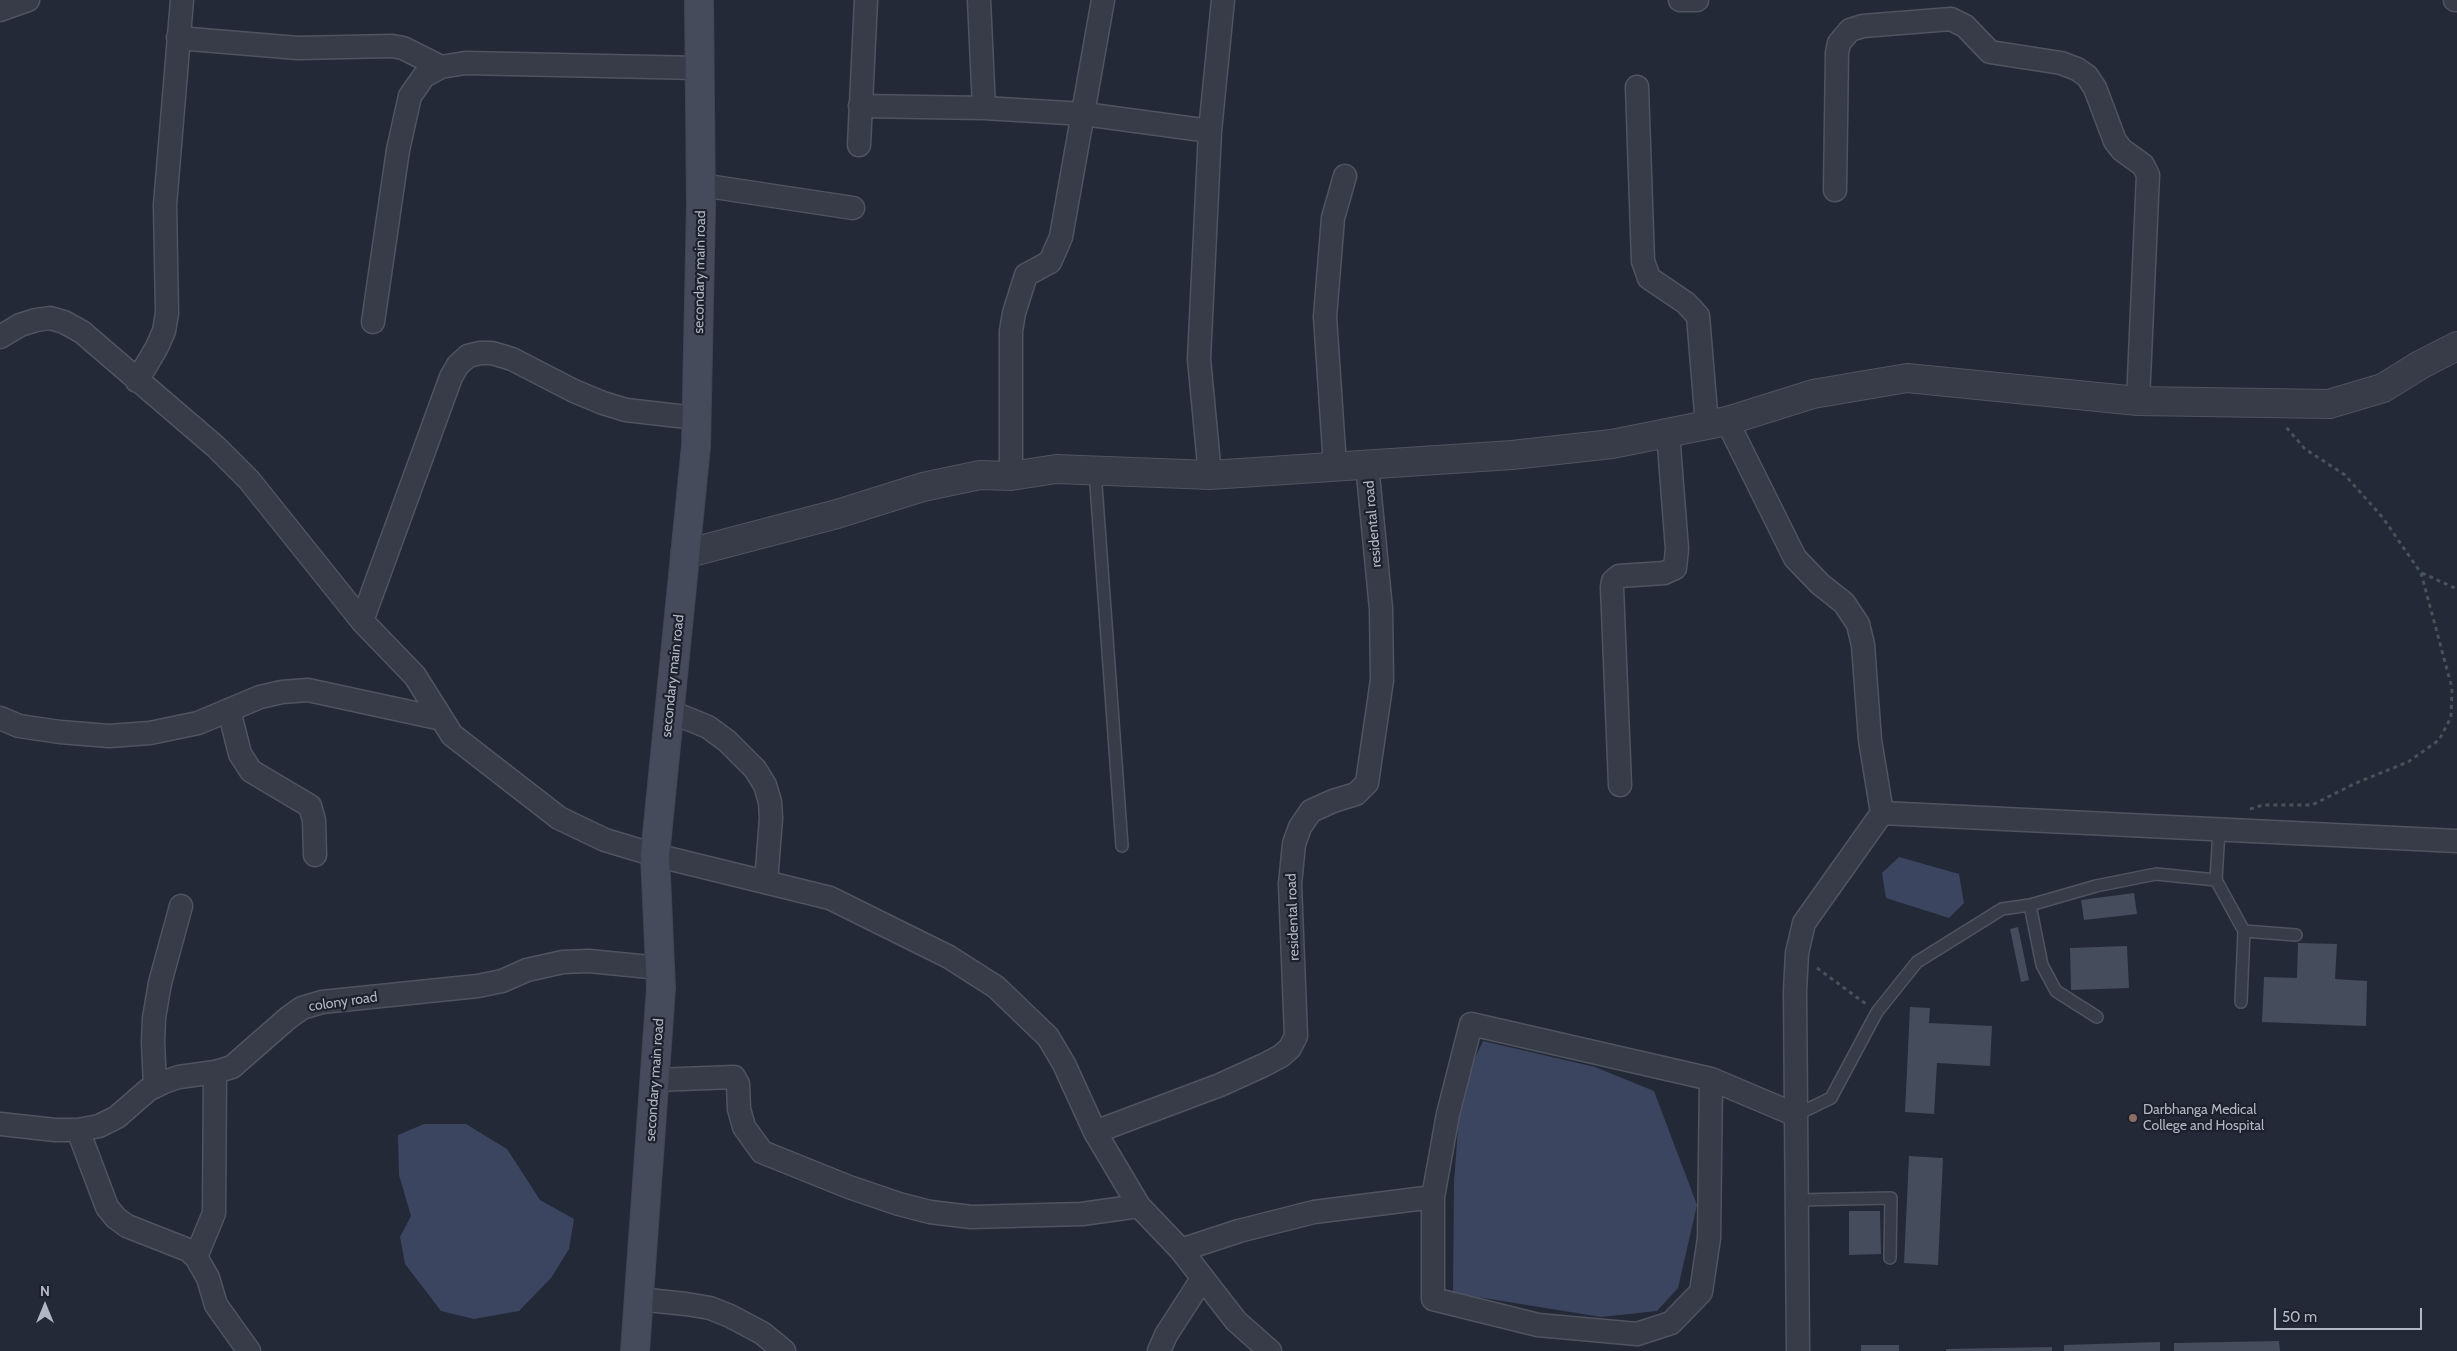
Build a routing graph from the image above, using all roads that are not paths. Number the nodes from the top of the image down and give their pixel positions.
1 (28, 0) edge
2 (182, 0) edge
3 (699, 0) edge
4 (866, 0) edge
5 (980, 0) edge
6 (1103, 0) edge
7 (1224, 0) edge
8 (1680, 0) edge
9 (1697, 0) edge
10 (0, 10) edge
11 (178, 38) junction
12 (441, 68) junction
13 (699, 68) junction
14 (1637, 87) dead end
15 (860, 106) junction
16 (984, 108) junction
17 (1084, 114) junction
18 (1210, 131) junction
19 (860, 144) dead end
20 (1345, 176) dead end
21 (701, 185) junction
22 (1836, 190) dead end
23 (853, 208) dead end
24 (373, 322) dead end
25 (0, 337) edge
26 (2457, 346) edge
27 (137, 380) junction
28 (2138, 401) junction
29 (696, 418) junction
30 (1717, 423) junction
31 (1668, 433) junction
32 (1368, 464) junction
33 (1335, 466) junction
34 (1095, 471) junction
35 (1210, 475) junction
36 (1011, 476) junction
37 (685, 554) junction
38 (362, 621) junction
39 (229, 710) junction
40 (670, 711) junction
41 (0, 718) edge
42 (442, 720) junction
43 (1620, 785) dead end
44 (1882, 812) junction
45 (2219, 830) junction
46 (2457, 841) edge
47 (1122, 846) dead end
48 (315, 854) dead end
49 (655, 855) junction
50 (2216, 880) junction
51 (766, 882) junction
52 (2030, 905) junction
53 (181, 906) dead end
54 (2244, 931) junction
55 (2296, 935) dead end
56 (660, 968) junction
57 (2241, 1002) dead end
58 (2097, 1017) dead end
59 (215, 1072) junction
60 (1711, 1079) junction
61 (655, 1080) junction
62 (155, 1086) junction
63 (1796, 1115) junction
64 (0, 1124) edge
65 (78, 1130) junction
66 (1095, 1132) junction
67 (1432, 1197) junction
68 (1798, 1200) junction
69 (1139, 1206) junction
70 (1181, 1250) junction
71 (196, 1257) junction
72 (1890, 1258) dead end
73 (1202, 1279) junction
74 (638, 1299) junction
75 (249, 1351) edge
76 (635, 1351) edge
77 (784, 1351) edge
78 (1159, 1351) edge
79 (1270, 1351) edge
80 (1798, 1351) edge

1 - 10 street
2 - 11 street
3 - 13 main road, secondary main road
4 - 15 street
5 - 16 street
6 - 17 street
7 - 18 street
8 - 9 street
11 - 12 street
11 - 27 street
12 - 13 street
12 - 24 street
13 - 21 main road, secondary main road
14 - 30 street
15 - 16 street
15 - 19 street
16 - 17 street
17 - 18 street
17 - 36 street
18 - 35 street
20 - 33 street
21 - 23 street
21 - 29 main road, secondary main road
22 - 28 street
25 - 27 street
26 - 28 street
27 - 38 street
28 - 30 street
29 - 37 main road, secondary main road
29 - 38 street
30 - 31 street
30 - 44 street
31 - 32 street
31 - 43 street
32 - 33 street
32 - 66 street, residental road
33 - 35 street
34 - 35 street
34 - 36 street
34 - 47 lane
36 - 37 street
37 - 40 main road, secondary main road
38 - 42 street
39 - 41 street
39 - 42 street
39 - 48 street
40 - 49 main road, secondary main road
40 - 51 street
42 - 49 street
44 - 45 street
44 - 63 street
45 - 46 street
45 - 50 lane
49 - 51 street
49 - 56 main road, secondary main road
50 - 52 lane
50 - 54 lane
51 - 66 street
52 - 58 lane
52 - 63 lane
53 - 62 street
54 - 55 lane
54 - 57 lane
56 - 59 street, colony road
56 - 61 main road, secondary main road
59 - 62 street, colony road
59 - 71 street
60 - 63 street
60 - 67 street
60 - 67 street
61 - 69 street
61 - 74 main road, secondary main road
62 - 65 street, colony road
63 - 68 street
64 - 65 street, colony road
65 - 71 street
66 - 69 street
67 - 70 street
68 - 72 lane
68 - 80 street
69 - 70 street
70 - 73 street
71 - 75 street
73 - 78 street
73 - 79 street
74 - 76 main road, secondary main road
74 - 77 street

